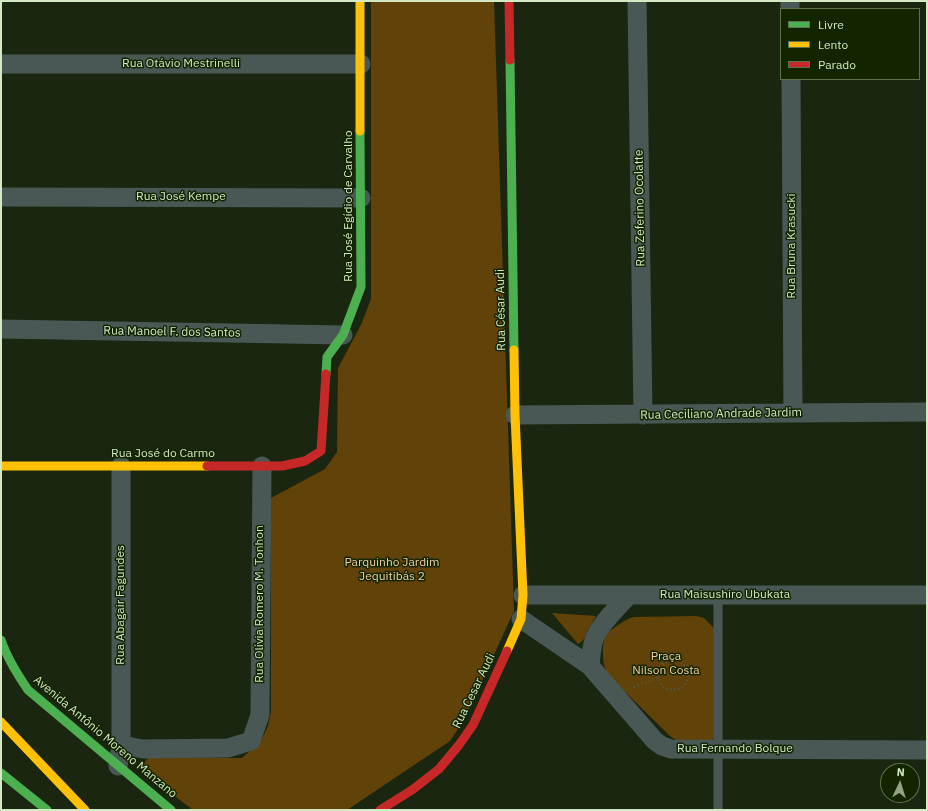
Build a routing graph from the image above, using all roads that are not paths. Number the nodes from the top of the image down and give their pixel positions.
1 (360, 1) edge
2 (508, 1) edge
3 (637, 1) edge
4 (1, 64) edge
5 (361, 64) junction
6 (791, 80) edge
7 (1, 197) edge
8 (361, 198) junction
9 (1, 329) edge
10 (343, 335) junction
11 (927, 412) edge
12 (793, 414) junction
13 (643, 415) junction
14 (515, 416) junction
15 (321, 451) joint
16 (1, 466) edge
17 (121, 466) junction
18 (262, 466) junction
19 (523, 595) junction
20 (629, 595) junction
21 (718, 595) junction
22 (927, 595) edge
23 (521, 619) junction
24 (1, 640) edge
25 (590, 666) junction
26 (1, 722) edge
27 (121, 745) junction
28 (718, 749) junction
29 (927, 750) edge
30 (118, 766) junction
31 (1, 773) edge
32 (47, 810) edge
33 (85, 810) edge
34 (171, 810) edge
35 (380, 810) edge
36 (718, 810) edge

1 - 5 main road, Rua José Egídio de Carvalho
2 - 14 main road, Rua César Audi
3 - 13 street, Rua Zeferino Ocolatte
4 - 5 street, Rua Otávio Mestrinelli
5 - 8 main road, Rua José Egídio de Carvalho
6 - 12 street, Rua Bruna Krasucki
7 - 8 street, Rua José Kempe
8 - 10 main road, Rua José Egídio de Carvalho
9 - 10 street, Rua Manoel F. dos Santos
10 - 15 main road, Rua José Egídio de Carvalho
11 - 12 street, Rua Ceciliano Andrade Jardim
12 - 13 street, Rua Ceciliano Andrade Jardim
13 - 14 street, Rua Ceciliano Andrade Jardim
14 - 19 main road, Rua César Audi
15 - 18 main road, Rua José do Carmo
16 - 17 main road, Rua José do Carmo
17 - 18 main road, Rua José do Carmo
17 - 27 street, Rua Abagair Fagundes
18 - 27 street, Rua Olívia Romero M. Tonhon
19 - 20 street, Rua Maisushiro Ubukata
19 - 23 main road, Rua César Audi
20 - 21 street, Rua Maisushiro Ubukata
20 - 25 street
21 - 22 street, Rua Maisushiro Ubukata
21 - 28 lane
23 - 25 street, Rua Fernando Bolque
23 - 35 main road, Rua Cesar Audi
24 - 30 main road, Avenida Antônio Moreno Manzano
25 - 28 street, Rua Fernando Bolque
26 - 33 main road
27 - 30 street, Rua Abagair Fagundes
28 - 29 street, Rua Fernando Bolque
28 - 36 lane
30 - 34 main road, Avenida Antônio Moreno Manzano
31 - 32 main road

